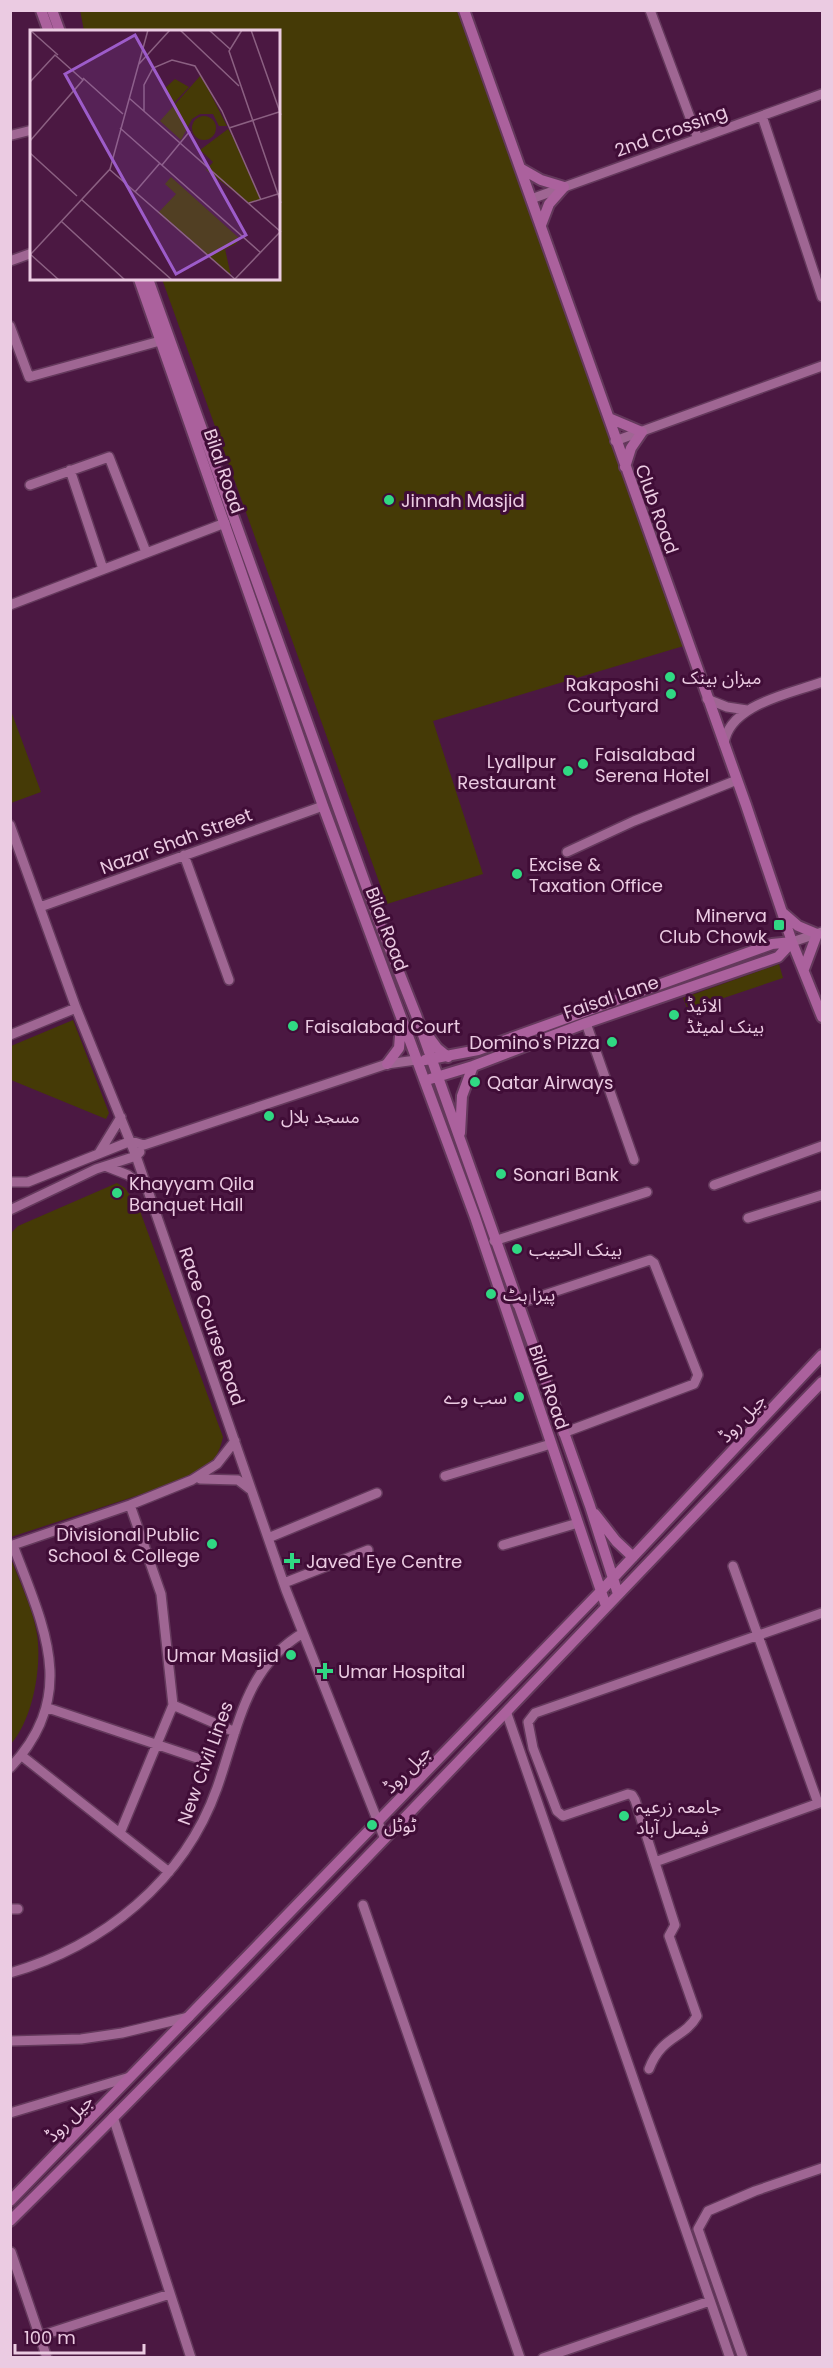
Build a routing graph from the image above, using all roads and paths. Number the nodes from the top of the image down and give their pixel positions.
1 (41, 10) edge
2 (52, 10) edge
3 (464, 10) edge
4 (650, 10) edge
5 (48, 30) edge
6 (59, 30) edge
7 (822, 94) edge
8 (762, 116) junction
9 (30, 130) edge
10 (12, 135) edge
11 (698, 139) junction
12 (520, 168) junction
13 (564, 187) junction
14 (531, 199) junction
15 (541, 225) junction
16 (30, 254) edge
17 (10, 261) edge
18 (139, 280) edge
19 (148, 280) edge
20 (822, 297) edge
21 (10, 326) edge
22 (160, 341) junction
23 (822, 366) edge
24 (609, 418) junction
25 (642, 432) junction
26 (615, 441) junction
27 (625, 467) junction
28 (70, 470) junction
29 (30, 485) dead end
30 (225, 523) junction
31 (146, 552) junction
32 (103, 569) junction
33 (10, 605) edge
34 (822, 682) edge
35 (707, 699) junction
36 (747, 710) junction
37 (724, 746) junction
38 (737, 780) junction
39 (323, 806) junction
40 (10, 825) edge
41 (567, 852) dead end
42 (184, 855) junction
43 (40, 908) junction
44 (783, 913) junction
45 (820, 933) edge
46 (792, 942) junction
47 (804, 969) junction
48 (229, 980) dead end
49 (76, 1008) junction
50 (416, 1015) junction
51 (402, 1017) junction
52 (822, 1017) edge
53 (586, 1023) junction
54 (10, 1035) edge
55 (448, 1057) junction
56 (416, 1060) junction
57 (430, 1060) junction
58 (387, 1064) junction
59 (473, 1066) junction
60 (436, 1077) junction
61 (422, 1081) junction
62 (122, 1117) junction
63 (130, 1141) junction
64 (459, 1141) junction
65 (144, 1145) junction
66 (822, 1146) edge
67 (99, 1153) junction
68 (136, 1156) junction
69 (634, 1160) dead end
70 (105, 1166) junction
71 (10, 1182) edge
72 (714, 1185) dead end
73 (147, 1189) junction
74 (647, 1192) dead end
75 (822, 1195) edge
76 (10, 1210) edge
77 (748, 1218) dead end
78 (494, 1241) junction
79 (517, 1304) junction
80 (822, 1355) edge
81 (822, 1382) edge
82 (563, 1433) junction
83 (235, 1441) junction
84 (551, 1444) junction
85 (445, 1476) dead end
86 (192, 1480) junction
87 (251, 1490) junction
88 (376, 1493) dead end
89 (130, 1505) junction
90 (590, 1506) junction
91 (578, 1523) junction
92 (268, 1538) junction
93 (12, 1545) edge
94 (503, 1545) dead end
95 (368, 1550) dead end
96 (633, 1557) junction
97 (733, 1566) dead end
98 (614, 1578) junction
99 (284, 1583) junction
100 (601, 1591) junction
101 (618, 1594) junction
102 (606, 1606) junction
103 (822, 1613) edge
104 (303, 1633) junction
105 (758, 1635) junction
106 (172, 1705) junction
107 (48, 1708) junction
108 (507, 1713) junction
109 (235, 1732) junction
110 (156, 1745) junction
111 (22, 1756) junction
112 (203, 1760) dead end
113 (10, 1768) edge
114 (820, 1802) edge
115 (378, 1822) junction
116 (120, 1833) junction
117 (384, 1837) junction
118 (655, 1862) junction
119 (169, 1872) junction
120 (363, 1905) dead end
121 (10, 1973) edge
122 (191, 2017) junction
123 (10, 2041) edge
124 (649, 2069) dead end
125 (135, 2075) junction
126 (10, 2113) edge
127 (113, 2117) junction
128 (822, 2168) edge
129 (10, 2201) edge
130 (10, 2221) edge
131 (11, 2252) edge
132 (170, 2294) junction
133 (710, 2301) junction
134 (40, 2336) junction
135 (47, 2358) edge
136 (191, 2358) edge
137 (520, 2358) edge
138 (543, 2358) edge
139 (730, 2358) edge
140 (743, 2358) edge

1 - 5 main road
2 - 6 main road
3 - 12 main road, Club Road
4 - 11 street
7 - 8 street, 2nd Crossing
8 - 11 street, 2nd Crossing
8 - 20 street
9 - 10 street
11 - 13 street, 2nd Crossing
12 - 13 main road
12 - 14 main road, Club Road
13 - 14 street, 2nd Crossing
13 - 15 main road
14 - 15 main road, Club Road
15 - 24 main road, Club Road
16 - 17 street
18 - 22 main road, Bilal Road
19 - 50 main road, Bilal Road
21 - 22 street
22 - 30 main road, Bilal Road
23 - 25 street
24 - 25 main road
24 - 26 main road, Club Road
25 - 26 street
25 - 27 main road
26 - 27 main road, Club Road
27 - 35 main road, Club Road
28 - 29 street
28 - 31 street
28 - 32 street
30 - 31 street
30 - 39 main road, Bilal Road
31 - 32 street
32 - 33 street
34 - 36 street
35 - 36 street
35 - 37 main road, Club Road
36 - 37 street
37 - 38 main road, Club Road
38 - 41 street
38 - 44 main road, Club Road
39 - 42 street, Nazar Shah Street
39 - 51 main road, Bilal Road
40 - 43 street, Race Course Road
42 - 43 street, Nazar Shah Street
42 - 48 street
43 - 49 street, Race Course Road
44 - 45 main road
44 - 46 main road, Club Road
45 - 46 street, Faisal Lane
45 - 47 main road
46 - 47 main road, Club Road
46 - 53 main road, Faisal Lane
46 - 55 main road, Faisal Lane
47 - 52 main road, Club Road
49 - 54 street
49 - 62 street, Race Course Road
50 - 55 main road
50 - 57 main road, Bilal Road
51 - 56 main road, Bilal Road
51 - 58 main road
53 - 59 main road, Faisal Lane
53 - 69 street
55 - 57 main road, Faisal Lane
56 - 57 main road, Faisal Lane
56 - 58 street
56 - 61 main road, Bilal Road
57 - 60 main road, Bilal Road
58 - 65 street
59 - 60 main road, Faisal Lane
59 - 64 main road
60 - 61 main road, Faisal Lane
60 - 64 main road, Bilal Road
61 - 84 main road, Bilal Road
62 - 63 street, Race Course Road
62 - 67 street
63 - 65 street
63 - 67 street
63 - 68 street, Race Course Road
64 - 78 main road, Bilal Road
65 - 68 street
66 - 72 street
67 - 71 street
68 - 70 street
68 - 73 street, Race Course Road
70 - 73 street
70 - 76 street
73 - 83 street, Race Course Road
74 - 78 street
75 - 77 street
78 - 79 main road, Bilal Road
79 - 82 main road, Bilal Road
79 - 82 street
80 - 96 main road, جیل روڈ
81 - 101 main road, جیل روڈ
82 - 90 main road, Bilal Road
83 - 86 street
83 - 87 street, Race Course Road
84 - 85 street
84 - 91 main road, Bilal Road
86 - 87 street
86 - 89 street
87 - 92 street, Race Course Road
88 - 92 street
89 - 93 street
89 - 106 street
90 - 96 main road
90 - 98 main road
91 - 94 street
91 - 100 main road, Bilal Road
92 - 99 street, Race Course Road
93 - 107 street
95 - 99 street
96 - 98 main road, جیل روڈ
97 - 105 street
98 - 100 main road, جیل روڈ
98 - 101 main road
99 - 104 street, Race Course Road
100 - 102 main road, Bilal Road
100 - 115 main road, جیل روڈ
101 - 102 main road, جیل روڈ
102 - 108 main road, جیل روڈ
103 - 105 street
104 - 109 street, New Civil Lines
104 - 115 street, Race Course Road
105 - 114 street
105 - 118 street
106 - 109 street
106 - 110 street
107 - 110 street
107 - 111 street
108 - 117 main road, جیل روڈ
108 - 133 street
109 - 119 street, New Civil Lines
110 - 112 street
110 - 116 street
111 - 113 street
111 - 116 street
114 - 118 street
115 - 117 street, Race Course Road
115 - 122 main road, جیل روڈ
116 - 119 street
117 - 127 main road, جیل روڈ
118 - 124 street
119 - 121 street, New Civil Lines
120 - 137 street
122 - 123 street
122 - 125 main road, جیل روڈ
125 - 126 street
125 - 129 main road, جیل روڈ
127 - 130 main road, جیل روڈ
127 - 132 street
128 - 140 street
131 - 134 street
132 - 134 street
132 - 136 street
133 - 138 street
133 - 139 street
134 - 135 street

